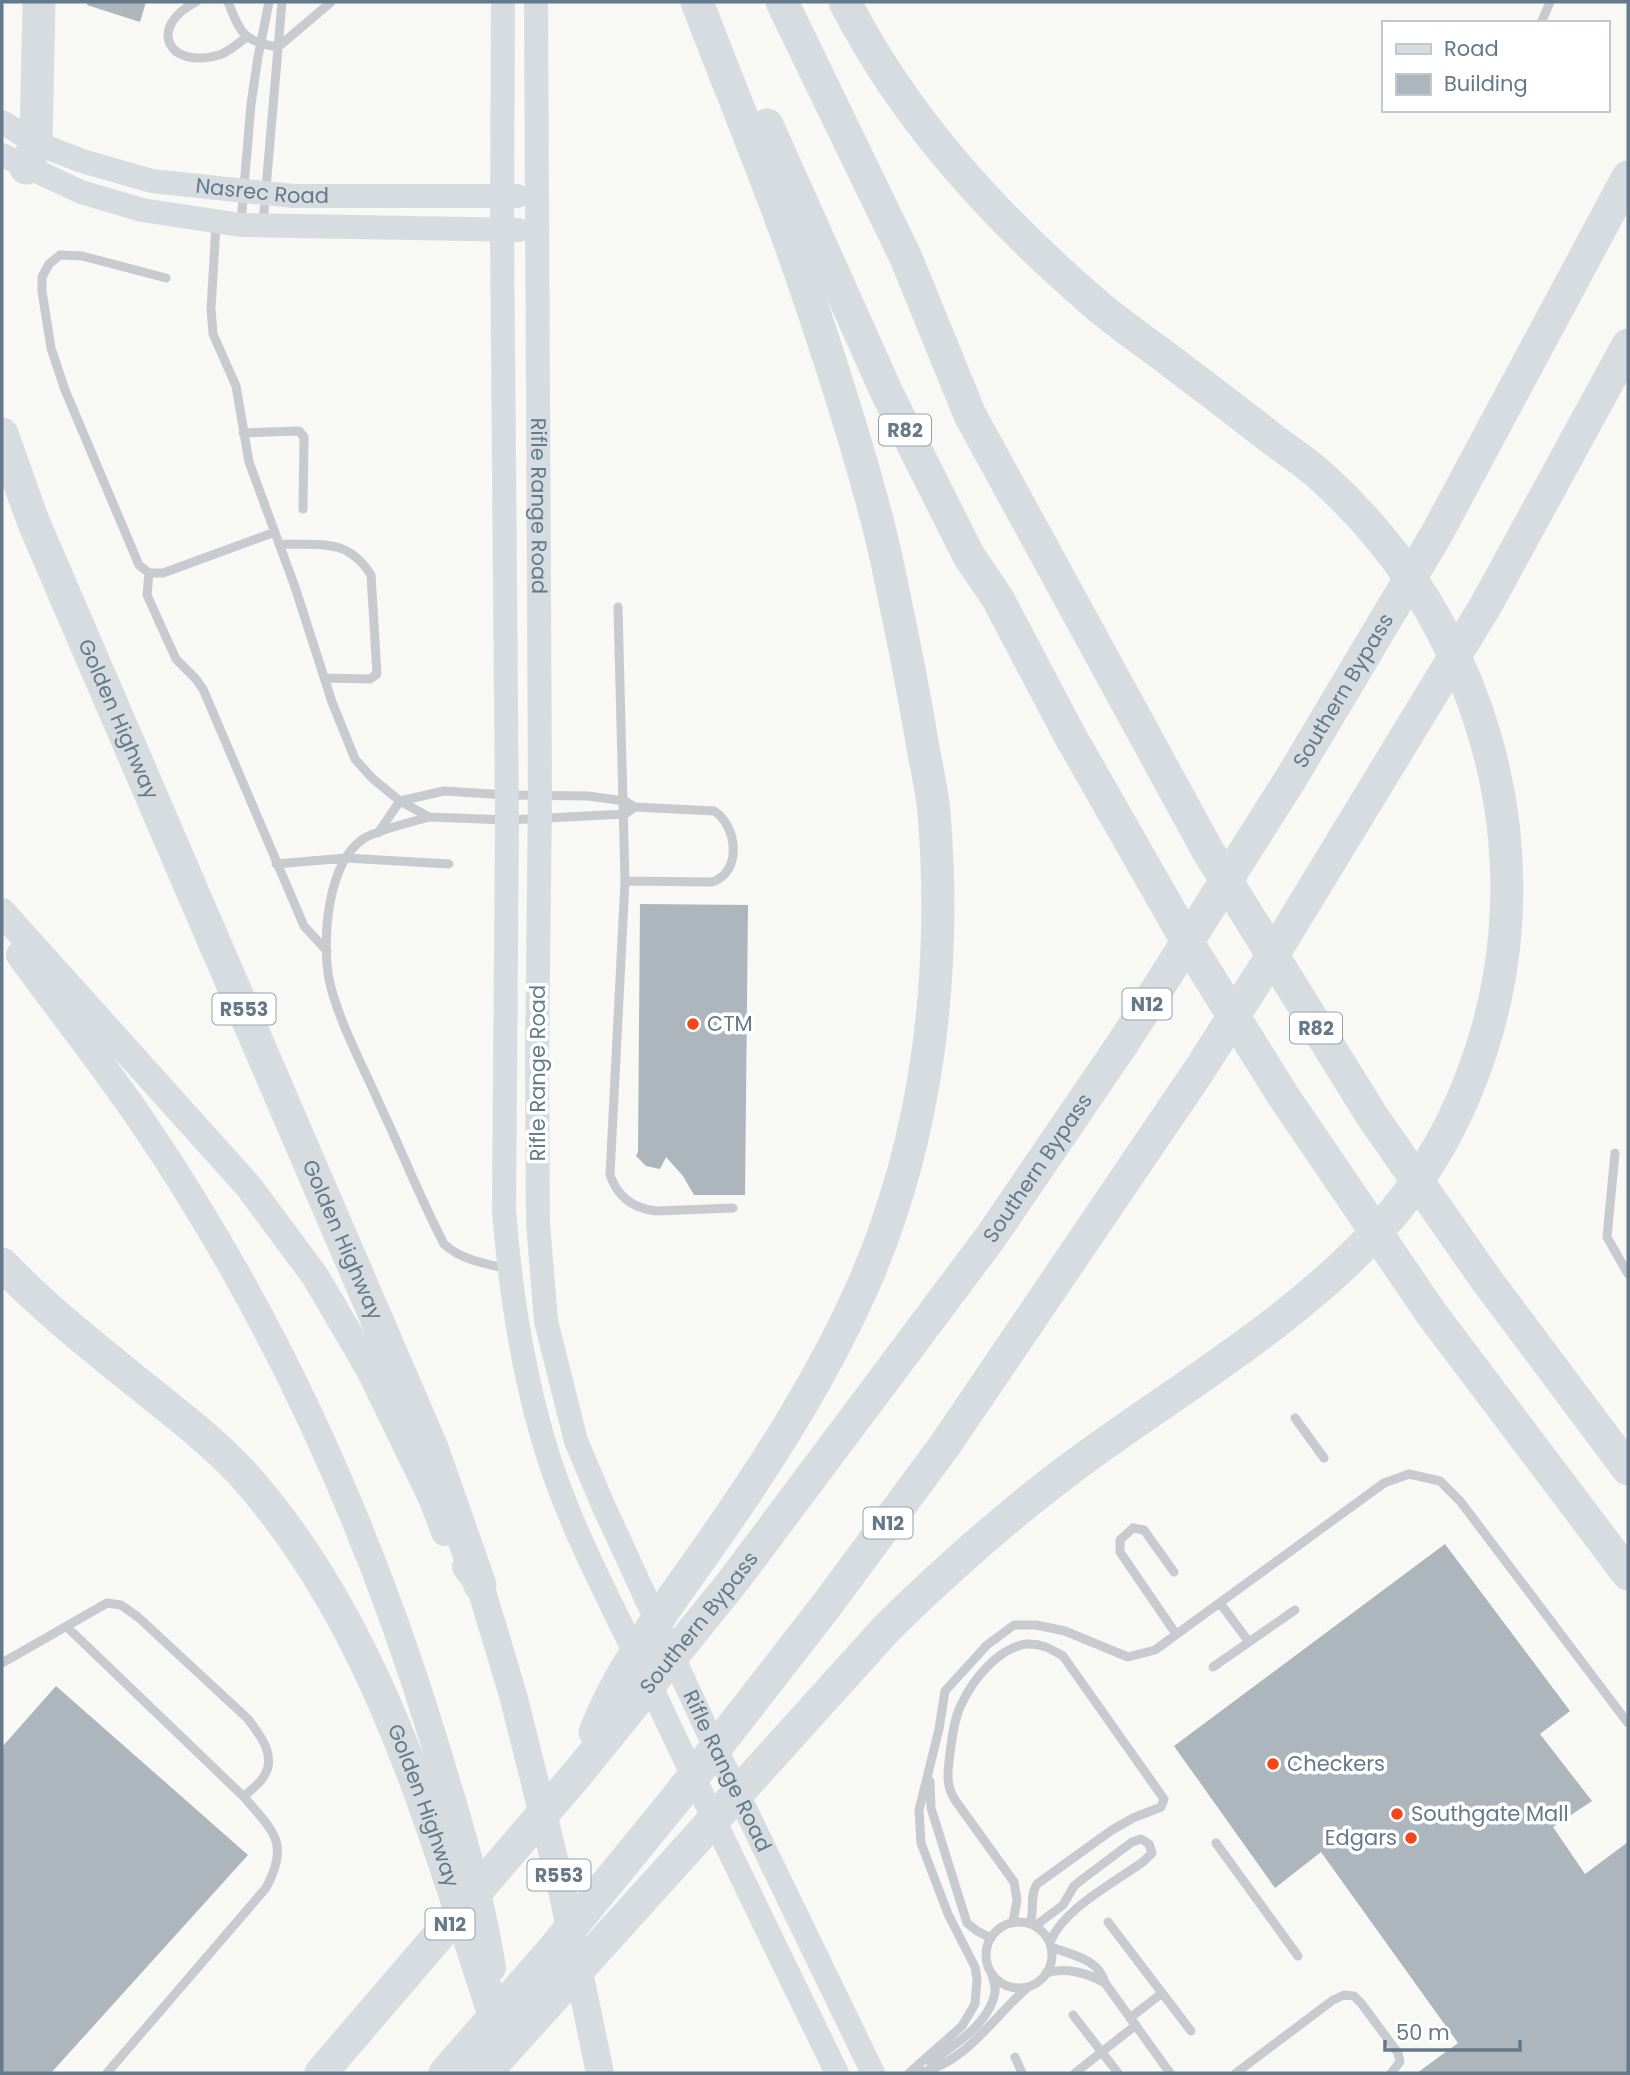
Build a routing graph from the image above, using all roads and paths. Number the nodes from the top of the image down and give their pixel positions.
1 (39, 2) edge
2 (196, 2) edge
3 (228, 2) edge
4 (270, 2) edge
5 (282, 2) edge
6 (331, 2) edge
7 (502, 2) edge
8 (536, 2) edge
9 (697, 2) edge
10 (711, 2) edge
11 (782, 2) edge
12 (845, 2) edge
13 (1550, 2) edge
14 (1542, 21) edge
15 (247, 37) junction
16 (261, 44) junction
17 (278, 47) junction
18 (2, 122) edge
19 (502, 152) junction
20 (22, 156) edge
21 (1628, 177) edge
22 (254, 192) junction
23 (429, 196) junction
24 (503, 196) junction
25 (536, 196) junction
26 (216, 221) junction
27 (252, 225) junction
28 (443, 228) junction
29 (502, 228) junction
30 (536, 231) junction
31 (166, 278) dead end
32 (502, 284) junction
33 (1628, 345) edge
34 (243, 433) junction
35 (2, 434) edge
36 (303, 509) dead end
37 (275, 532) junction
38 (280, 544) junction
39 (149, 573) junction
40 (618, 607) dead end
41 (324, 678) junction
42 (507, 796) junction
43 (400, 801) junction
44 (625, 802) junction
45 (540, 807) junction
46 (635, 807) junction
47 (625, 814) junction
48 (429, 817) junction
49 (507, 820) junction
50 (378, 833) junction
51 (346, 858) junction
52 (276, 864) junction
53 (449, 864) dead end
54 (625, 881) junction
55 (2, 912) edge
56 (2, 930) edge
57 (327, 951) junction
58 (1615, 1153) dead end
59 (733, 1208) dead end
60 (2, 1264) edge
61 (509, 1269) junction
62 (1628, 1274) edge
63 (1295, 1418) dead end
64 (1324, 1458) dead end
65 (1628, 1469) edge
66 (1174, 1572) dead end
67 (1628, 1574) edge
68 (480, 1585) junction
69 (1220, 1603) junction
70 (1295, 1610) dead end
71 (67, 1627) junction
72 (1176, 1634) junction
73 (1249, 1642) junction
74 (2, 1663) edge
75 (1213, 1667) dead end
76 (1628, 1723) edge
77 (929, 1772) junction
78 (578, 1773) junction
79 (244, 1797) junction
80 (1216, 1843) dead end
81 (1013, 1922) junction
82 (1108, 1922) dead end
83 (1033, 1925) junction
84 (991, 1938) junction
85 (1050, 1945) junction
86 (986, 1953) junction
87 (1298, 1956) dead end
88 (975, 1967) junction
89 (992, 1973) junction
90 (1046, 1973) junction
91 (1105, 1983) junction
92 (1029, 1986) junction
93 (1163, 1993) junction
94 (1073, 2015) dead end
95 (1133, 2022) junction
96 (1191, 2031) dead end
97 (1102, 2053) junction
98 (1015, 2057) dead end
99 (507, 2059) edge
100 (869, 2064) edge
101 (599, 2065) edge
102 (837, 2072) edge
103 (107, 2073) edge
104 (320, 2073) edge
105 (445, 2073) edge
106 (485, 2073) edge
107 (910, 2073) edge
108 (918, 2073) edge
109 (1022, 2073) edge
110 (1075, 2073) edge
111 (1118, 2073) edge
112 (1170, 2073) edge
113 (1236, 2073) edge
114 (1391, 2073) edge

1 - 20 highway
2 - 15 lane
3 - 15 lane
4 - 16 lane
5 - 17 lane
6 - 17 lane
7 - 19 main road, Rifle Range Road
8 - 25 main road, Rifle Range Road
9 - 78 highway
10 - 67 highway, R82
11 - 65 highway, R82
12 - 106 highway
13 - 14 lane
15 - 16 lane
16 - 17 lane
16 - 22 lane
17 - 22 lane
18 - 20 main road, Nasrec Road
19 - 23 main road
19 - 24 main road, Rifle Range Road
20 - 22 main road, Nasrec Road
20 - 26 main road, Nasrec Road
21 - 78 highway, Southern Bypass / N12
22 - 23 main road, Nasrec Road
22 - 27 lane
22 - 27 lane
23 - 24 main road, Nasrec Road
24 - 25 main road, Nasrec Road
24 - 29 main road, Rifle Range Road
25 - 30 main road, Rifle Range Road
26 - 27 main road, Nasrec Road
26 - 34 lane
27 - 28 main road, Nasrec Road
28 - 29 main road, Nasrec Road
28 - 32 main road
29 - 30 main road, Nasrec Road
29 - 32 main road, Rifle Range Road
30 - 45 main road, Rifle Range Road
31 - 39 lane
32 - 42 main road, Rifle Range Road
33 - 105 highway, N12
34 - 36 lane
34 - 37 lane
35 - 68 highway, Golden Highway / R553
37 - 38 lane
37 - 39 lane
38 - 41 lane
38 - 41 lane
39 - 52 lane
40 - 44 lane
41 - 43 lane
42 - 43 lane
42 - 45 lane
42 - 49 main road, Rifle Range Road
43 - 48 lane
43 - 50 lane
44 - 45 lane
44 - 46 lane
44 - 47 lane
45 - 47 lane
45 - 49 lane
45 - 100 main road, Rifle Range Road
46 - 47 lane
46 - 54 lane
47 - 54 lane
48 - 49 lane
48 - 50 lane
49 - 61 main road, Rifle Range Road
50 - 51 lane
51 - 52 lane
51 - 53 lane
51 - 57 lane
52 - 57 lane
54 - 59 lane
55 - 68 main road
56 - 99 main road
57 - 61 lane
58 - 62 lane
60 - 99 highway, Golden Highway
61 - 102 main road, Rifle Range Road
63 - 64 lane
66 - 72 lane
68 - 101 main road, Golden Highway / R553
69 - 72 lane
69 - 73 lane
69 - 76 lane
70 - 73 lane
71 - 74 lane
71 - 79 lane
71 - 79 lane
72 - 77 lane
73 - 75 lane
77 - 84 lane
77 - 88 lane
78 - 104 highway, Southern Bypass / N12
79 - 103 lane
80 - 87 lane
81 - 83 lane
81 - 83 lane
81 - 84 lane
82 - 93 lane
83 - 85 lane
83 - 85 lane
84 - 86 lane
85 - 90 lane
85 - 91 lane
86 - 88 lane
86 - 89 lane
88 - 107 lane
89 - 92 lane
89 - 107 lane
90 - 91 lane
90 - 92 lane
91 - 95 lane
92 - 108 lane
93 - 95 lane
93 - 96 lane
94 - 97 lane
95 - 97 lane
95 - 112 lane
97 - 110 lane
97 - 111 lane
98 - 109 lane
113 - 114 lane

